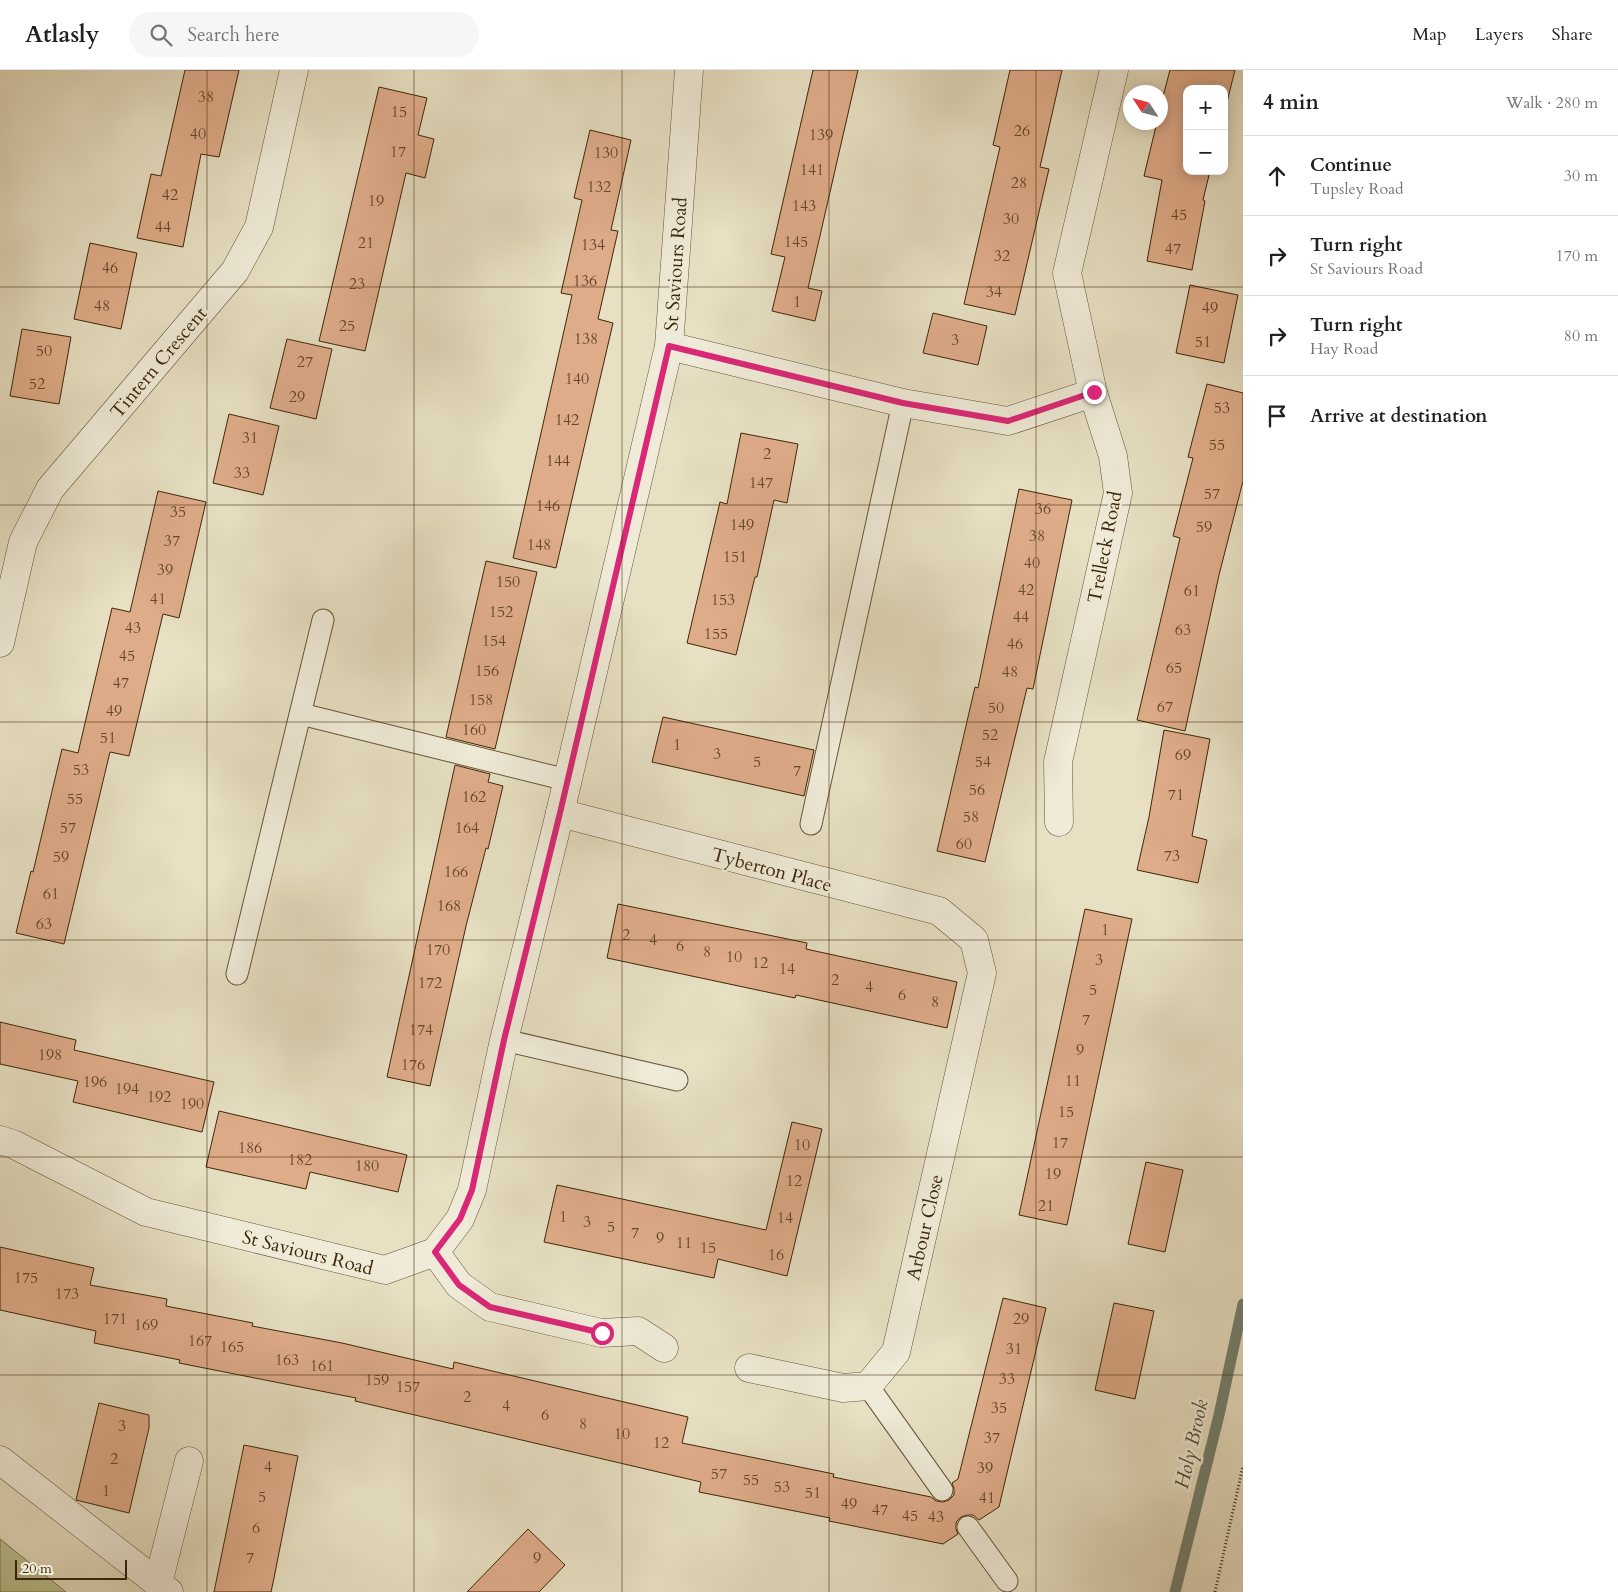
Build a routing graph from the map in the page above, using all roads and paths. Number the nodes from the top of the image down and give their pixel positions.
1 (294, 70) edge
2 (689, 70) edge
3 (1114, 70) edge
4 (669, 346) junction
5 (1094, 392) junction
6 (903, 403) junction
7 (323, 620) dead end
8 (0, 643) edge
9 (300, 714) junction
10 (567, 780) junction
11 (560, 813) junction
12 (1059, 822) dead end
13 (811, 824) dead end
14 (974, 940) joint
15 (237, 974) dead end
16 (504, 1040) junction
17 (677, 1080) dead end
18 (0, 1140) edge
19 (435, 1252) junction
20 (664, 1348) dead end
21 (749, 1368) dead end
22 (868, 1386) junction
23 (0, 1460) edge
24 (189, 1462) dead end
25 (1243, 1466) edge
26 (942, 1490) dead end
27 (968, 1527) dead end
28 (1006, 1581) dead end
29 (164, 1588) edge
30 (1215, 1592) edge

1 - 8 street, Tintern Crescent
2 - 4 street, St Saviours Road
3 - 5 street, Trelleck Road
4 - 6 street
4 - 10 street, St Saviours Road
5 - 6 street
5 - 12 street, Trelleck Road
6 - 13 lane
7 - 9 lane
9 - 10 lane
9 - 15 lane
10 - 11 street, St Saviours Road
11 - 14 street, Tyberton Place
11 - 16 street, St Saviours Road
14 - 22 street, Arbour Close
16 - 17 lane
16 - 19 street, St Saviours Road
18 - 19 street, St Saviours Road
19 - 20 street
21 - 22 street
22 - 26 lane
23 - 29 street
24 - 29 street
25 - 30 path
27 - 28 lane

